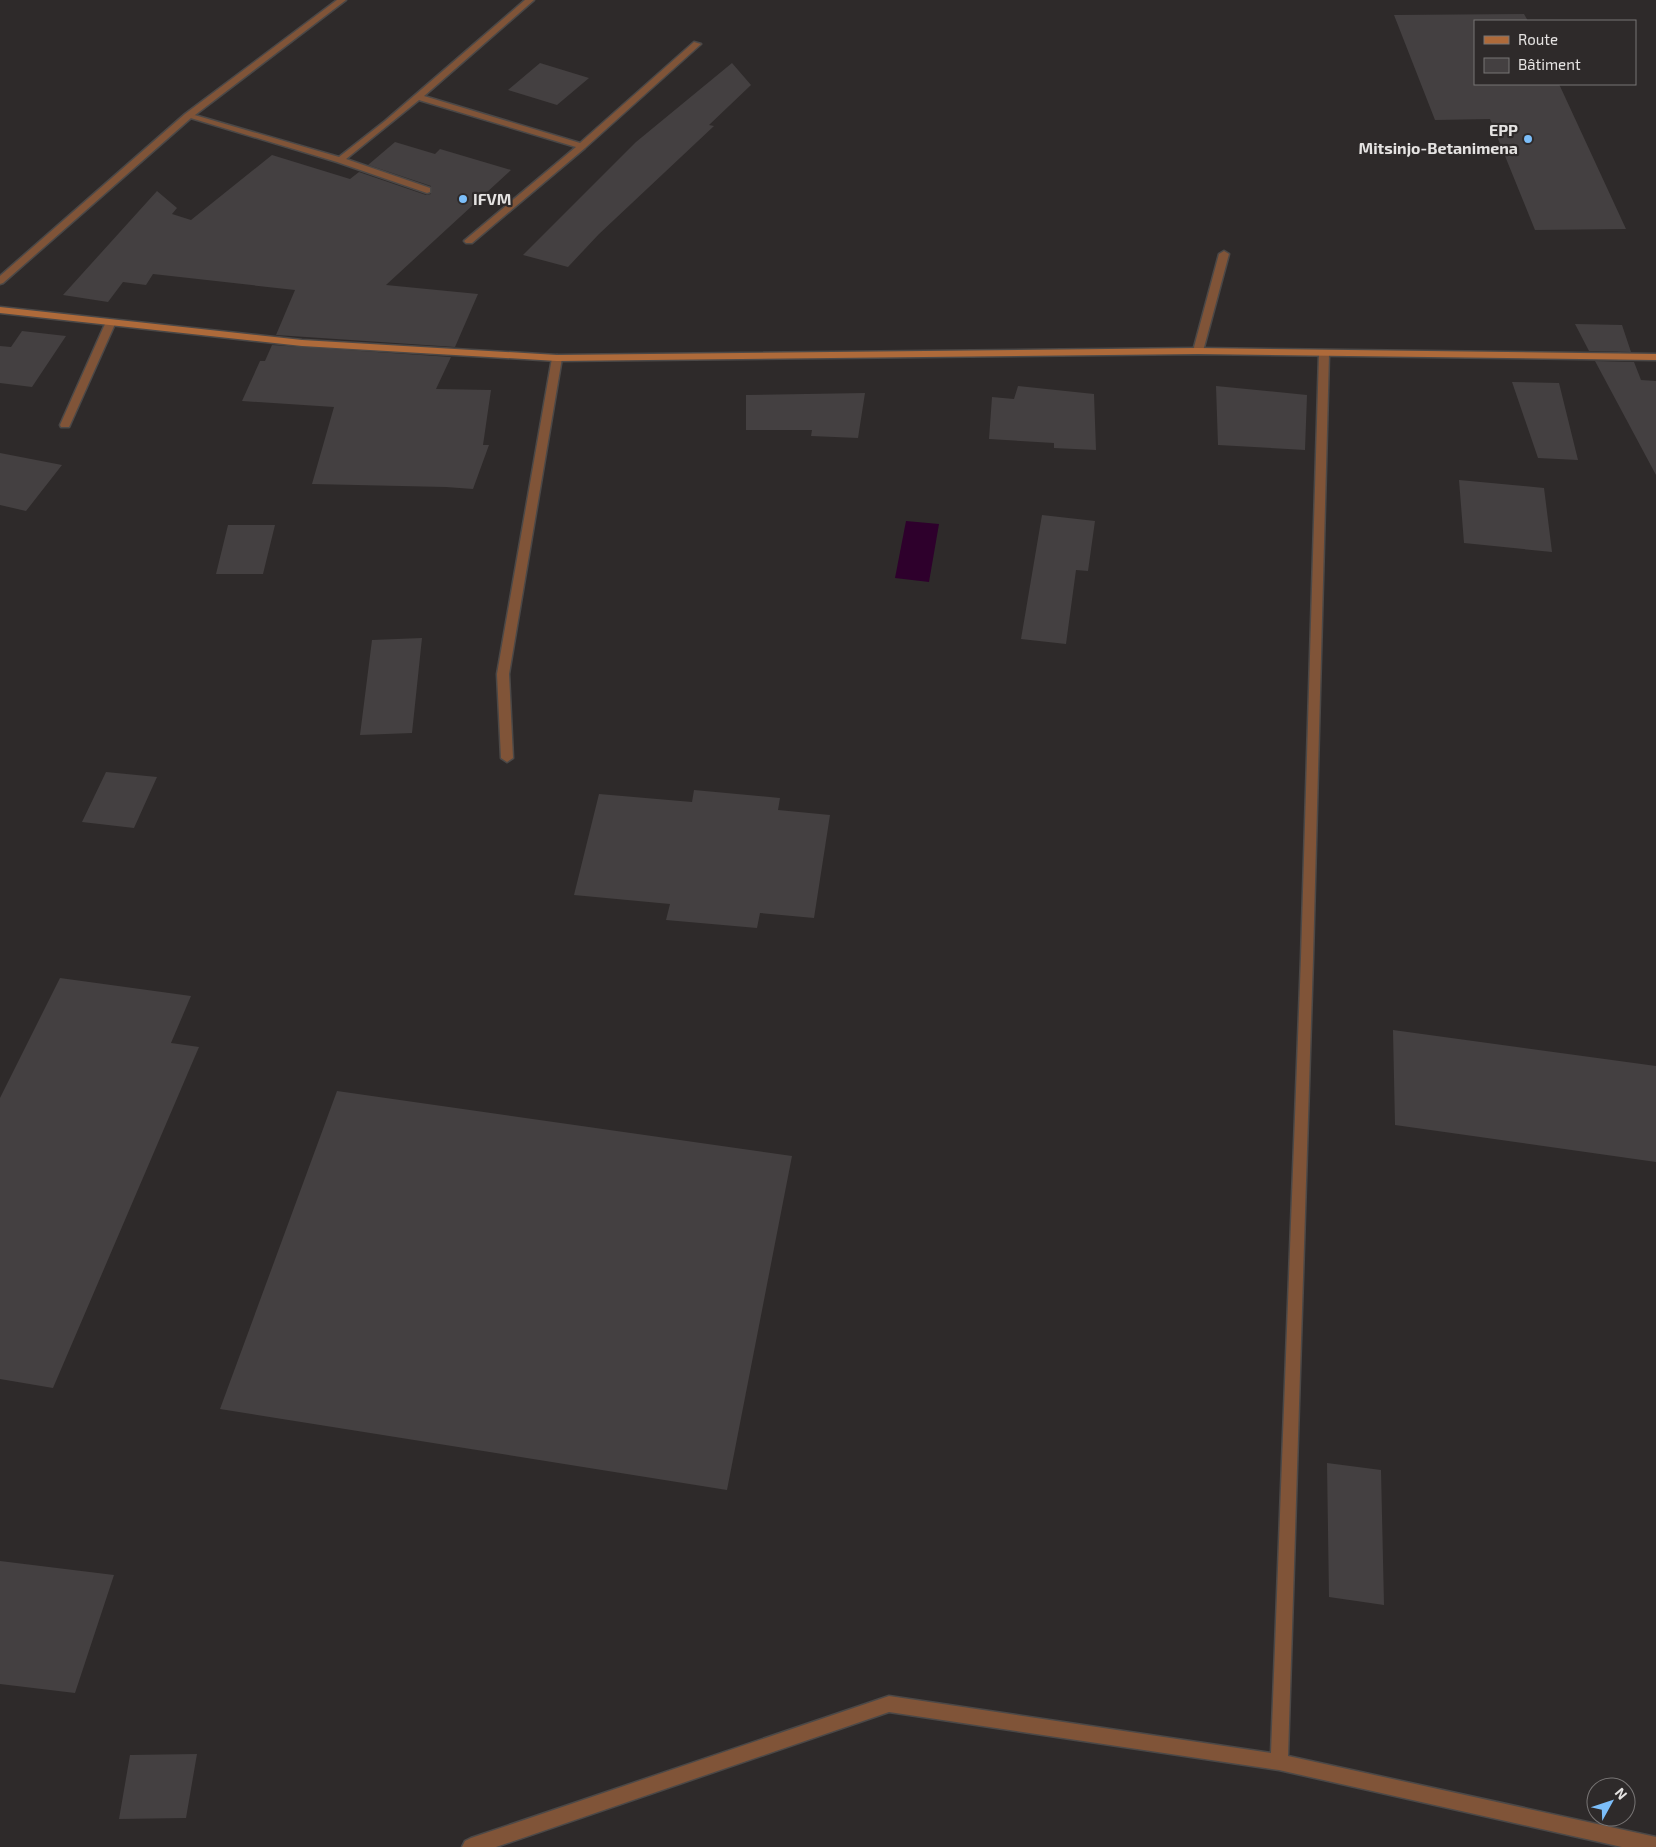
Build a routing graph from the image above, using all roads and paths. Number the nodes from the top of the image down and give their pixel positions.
1 (342, 0) edge
2 (530, 0) edge
3 (697, 44) dead end
4 (417, 97) junction
5 (188, 116) junction
6 (582, 146) junction
7 (340, 160) junction
8 (427, 190) dead end
9 (469, 241) dead end
10 (1224, 254) dead end
11 (0, 281) edge
12 (0, 310) edge
13 (110, 324) junction
14 (1198, 350) junction
15 (1324, 354) junction
16 (1656, 357) edge
17 (557, 358) junction
18 (65, 425) dead end
19 (507, 758) dead end
20 (1279, 1762) junction
21 (1656, 1846) edge
22 (471, 1847) edge

1 - 5 street
2 - 4 street
3 - 6 street
4 - 6 street
4 - 7 street
5 - 7 street
5 - 11 street
6 - 9 street
7 - 8 street
10 - 14 street
12 - 13 street
13 - 17 street
13 - 18 street
14 - 15 street
14 - 17 street
15 - 16 street
15 - 20 street
17 - 19 street
20 - 21 street
20 - 22 street

